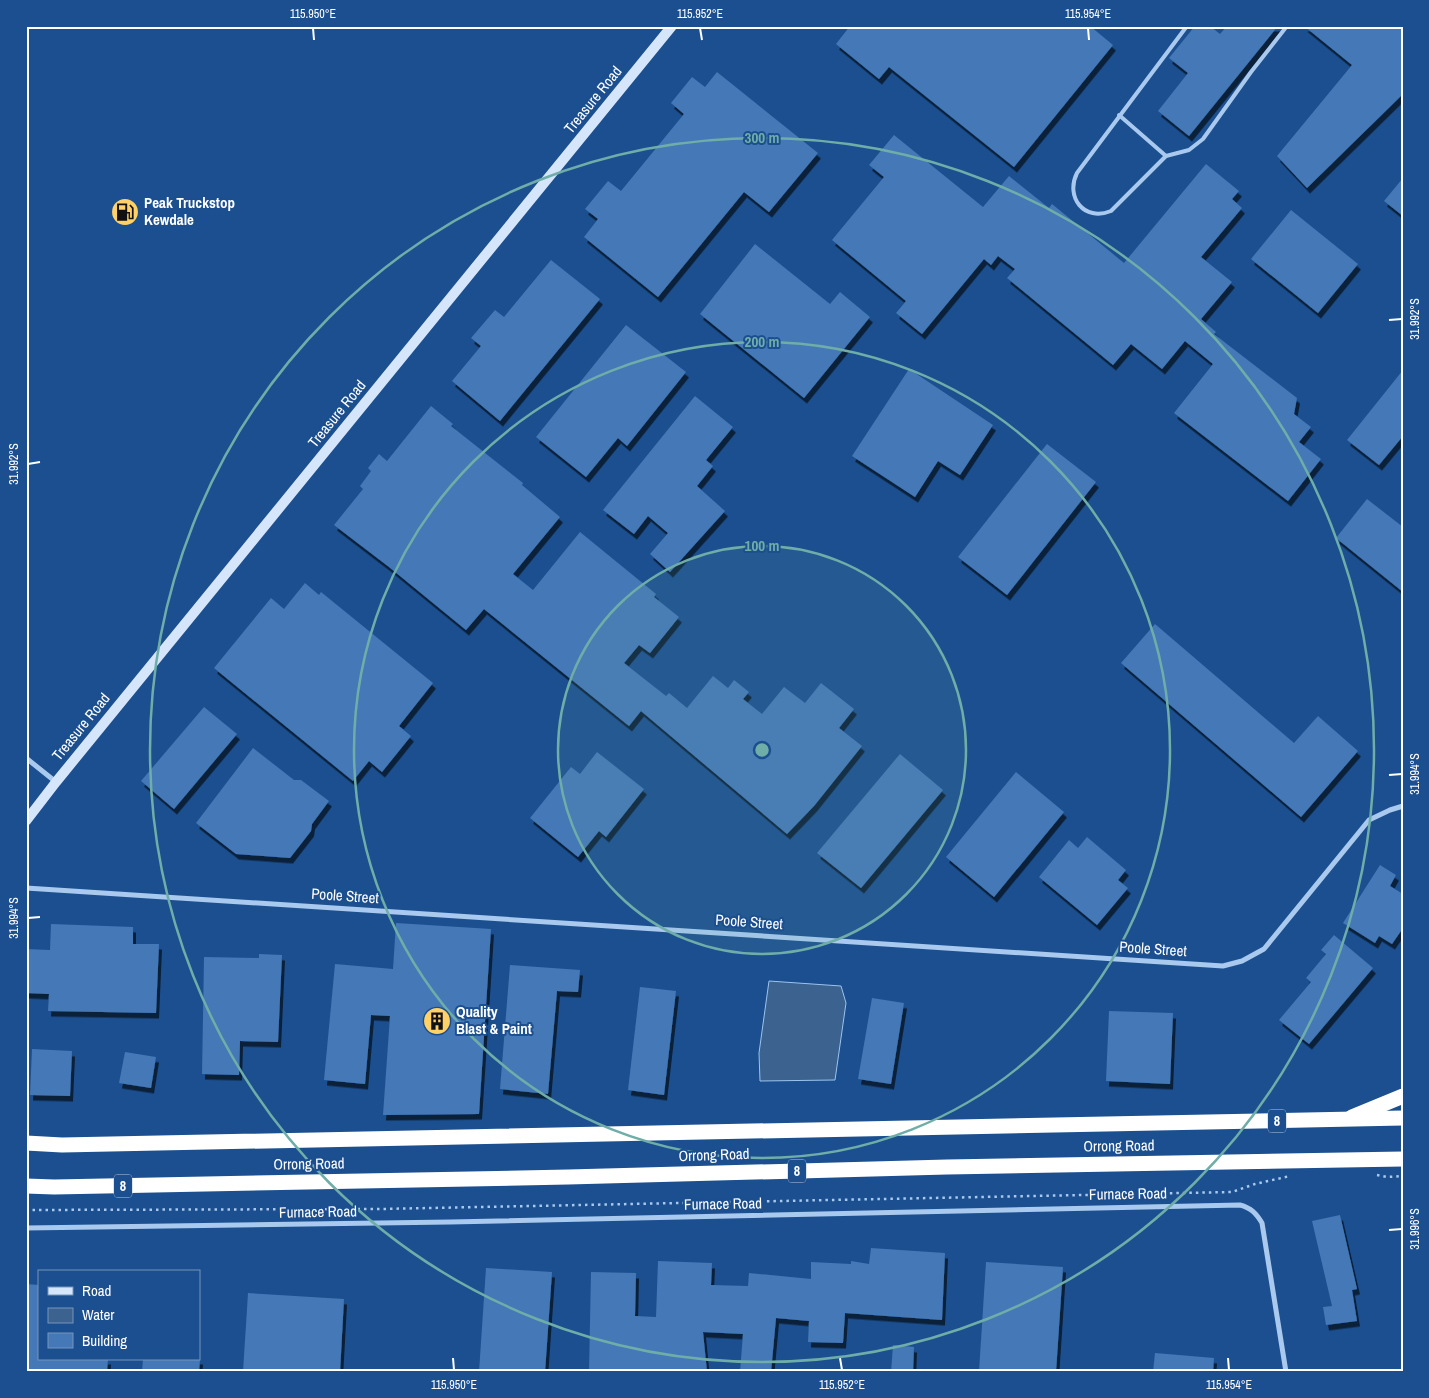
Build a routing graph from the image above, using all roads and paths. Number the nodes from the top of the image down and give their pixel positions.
1 (672, 26) edge
2 (1187, 26) edge
3 (1287, 26) edge
4 (1119, 115) junction
5 (1166, 156) junction
6 (26, 758) edge
7 (56, 782) junction
8 (1403, 806) edge
9 (26, 821) edge
10 (26, 888) edge
11 (1403, 1096) edge
12 (1403, 1118) edge
13 (1346, 1119) junction
14 (26, 1143) edge
15 (1403, 1159) edge
16 (1372, 1173) dead end
17 (1297, 1174) dead end
18 (1403, 1176) edge
19 (26, 1186) edge
20 (26, 1210) edge
21 (26, 1228) edge
22 (1286, 1372) edge

1 - 7 street, Treasure Road
2 - 4 lane
3 - 5 lane
4 - 5 lane
4 - 5 lane
6 - 7 street
7 - 9 street, Treasure Road
8 - 10 street, Poole Street
11 - 13 highway
12 - 13 highway, Orrong Road / 8
13 - 14 highway, Orrong Road / 8
15 - 19 highway, Orrong Road / 8
16 - 18 path
17 - 20 path
21 - 22 street, Furnace Road

